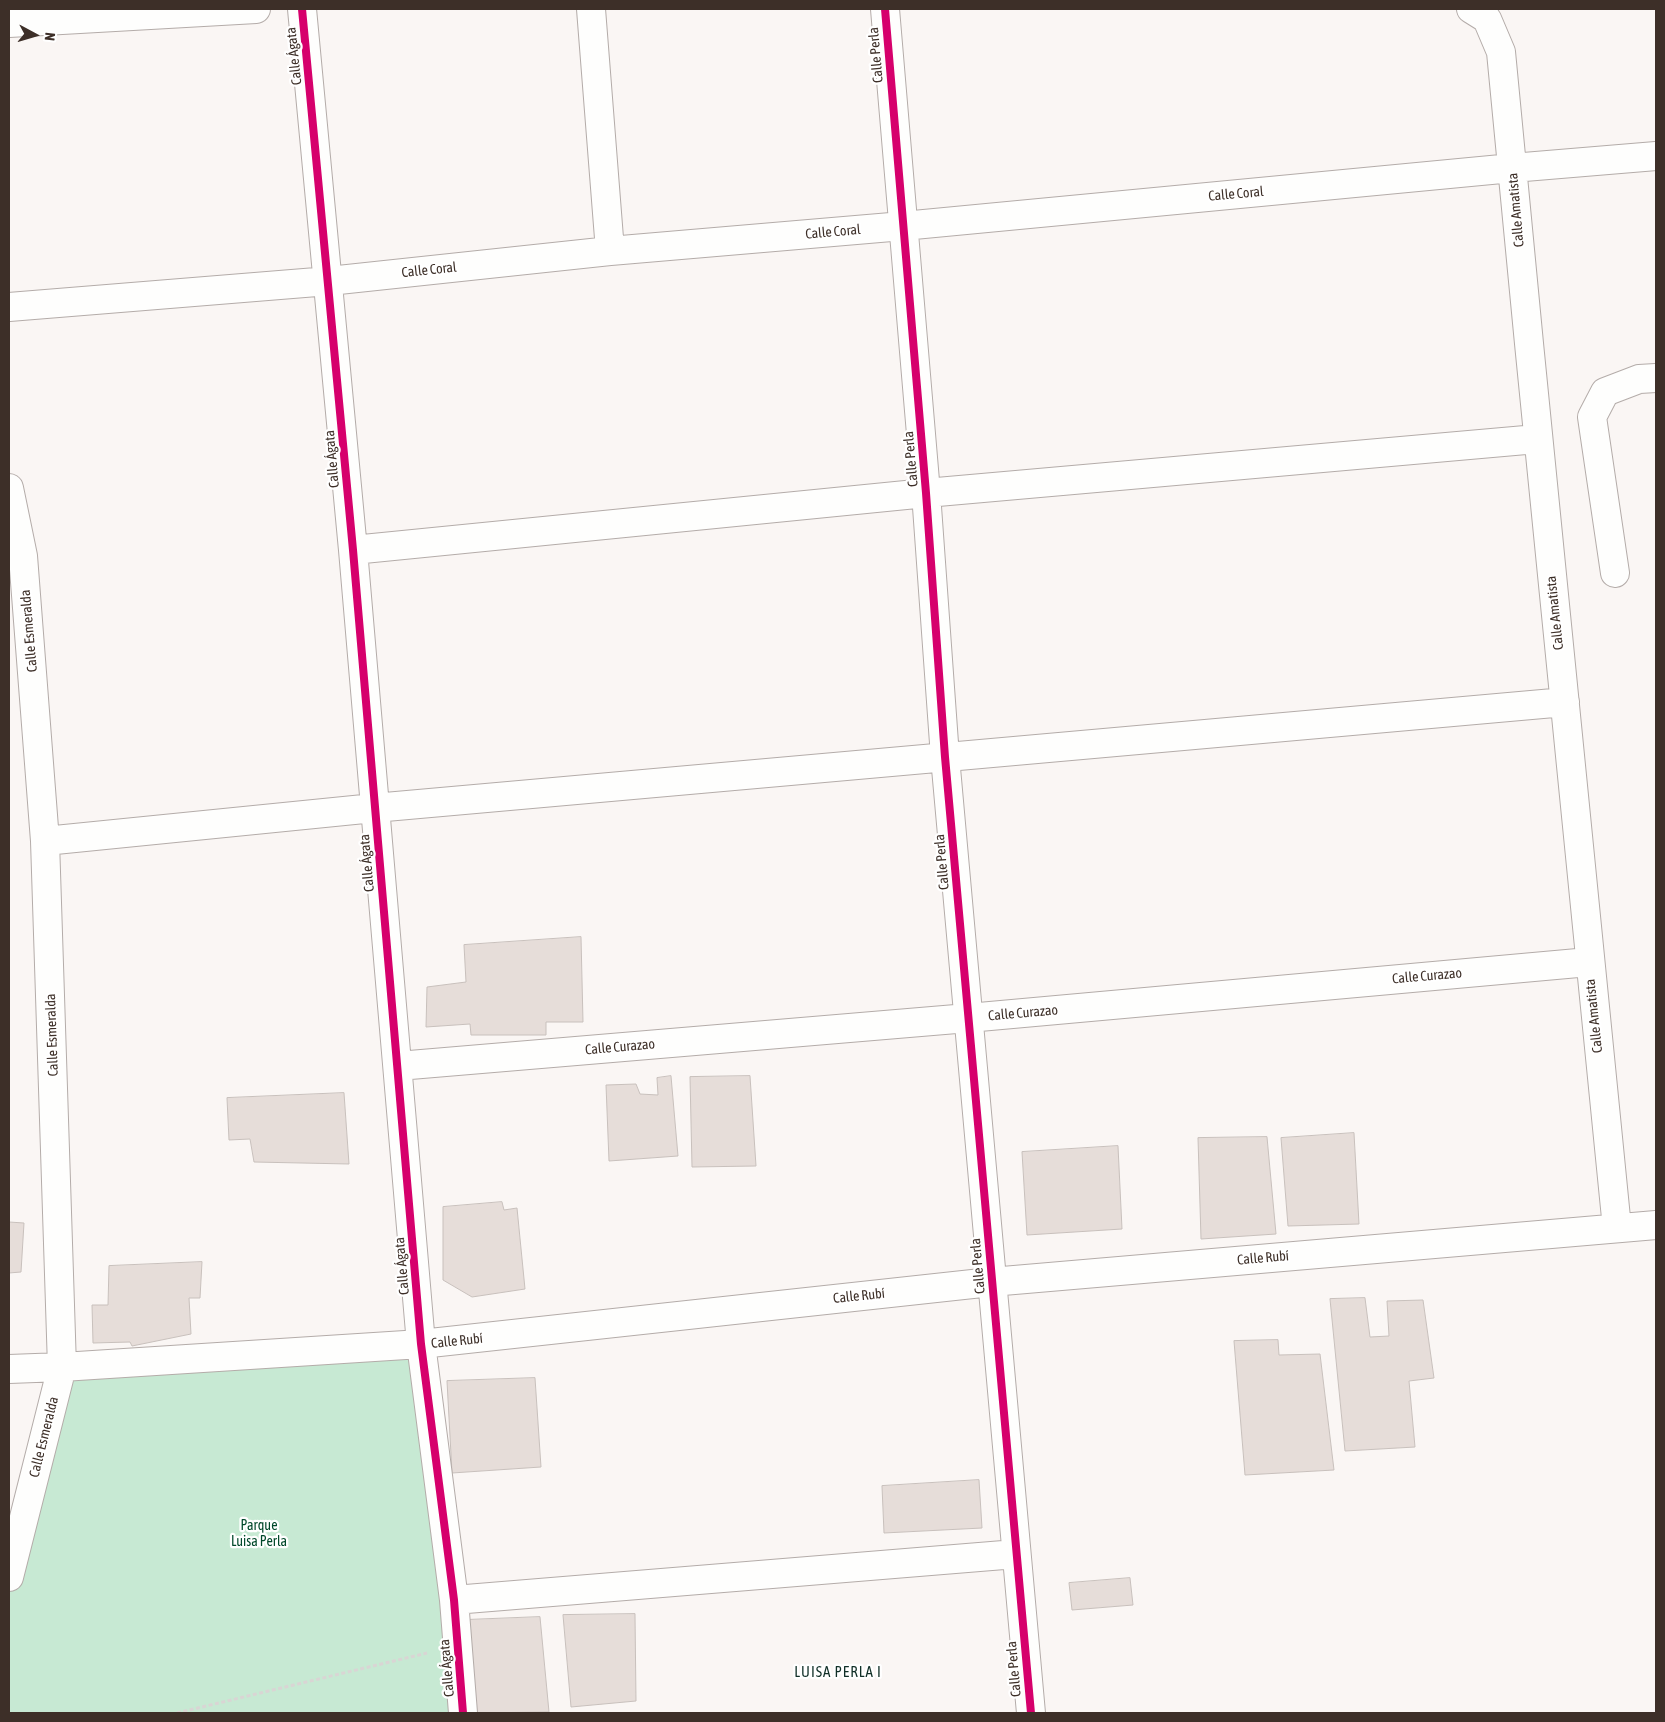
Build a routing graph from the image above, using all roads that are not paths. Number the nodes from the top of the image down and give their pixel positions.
1 (256, 9) edge
2 (302, 9) edge
3 (591, 9) edge
4 (885, 9) edge
5 (1471, 9) edge
6 (9, 23) edge
7 (1656, 156) edge
8 (1512, 168) junction
9 (903, 226) junction
10 (610, 251) junction
11 (329, 281) junction
12 (9, 306) edge
13 (1656, 378) edge
14 (1537, 439) junction
15 (9, 488) edge
16 (926, 493) junction
17 (353, 550) junction
18 (1615, 573) dead end
19 (1565, 702) junction
20 (945, 757) junction
21 (374, 808) junction
22 (45, 841) junction
23 (1589, 962) junction
24 (968, 1018) junction
25 (398, 1066) junction
26 (1656, 1225) edge
27 (1617, 1228) junction
28 (992, 1282) junction
29 (421, 1344) junction
30 (62, 1367) junction
31 (9, 1368) edge
32 (1016, 1554) junction
33 (9, 1577) edge
34 (454, 1600) junction
35 (463, 1713) edge
36 (1031, 1713) edge

1 - 6 street
2 - 11 street, Calle Ágata
3 - 10 street
4 - 9 street, Calle Perla
5 - 8 street, Calle Amatista
7 - 8 street, Calle Coral
8 - 9 street, Calle Coral
8 - 14 street, Calle Amatista
9 - 10 street, Calle Coral
9 - 16 street, Calle Perla
10 - 11 street, Calle Coral
11 - 12 street, Calle Coral
11 - 17 street, Calle Ágata
13 - 18 street
14 - 16 street
14 - 19 street, Calle Amatista
15 - 22 street, Calle Esmeralda
16 - 17 street
16 - 20 street, Calle Perla
17 - 21 street, Calle Ágata
19 - 20 street
19 - 23 street, Calle Amatista
20 - 21 street
20 - 24 street, Calle Perla
21 - 22 street
21 - 25 street, Calle Ágata
22 - 30 street, Calle Esmeralda
23 - 24 street, Calle Curazao
23 - 27 street, Calle Amatista
24 - 25 street, Calle Curazao
24 - 28 street, Calle Perla
25 - 29 street, Calle Ágata
26 - 27 street, Calle Rubí
27 - 28 street, Calle Rubí
28 - 29 street, Calle Rubí
28 - 32 street, Calle Perla
29 - 30 street, Calle Rubí
29 - 34 street, Calle Ágata
30 - 31 street, Calle Rubí
30 - 33 street, Calle Esmeralda
32 - 34 street
32 - 36 street, Calle Perla
34 - 35 street, Calle Ágata

